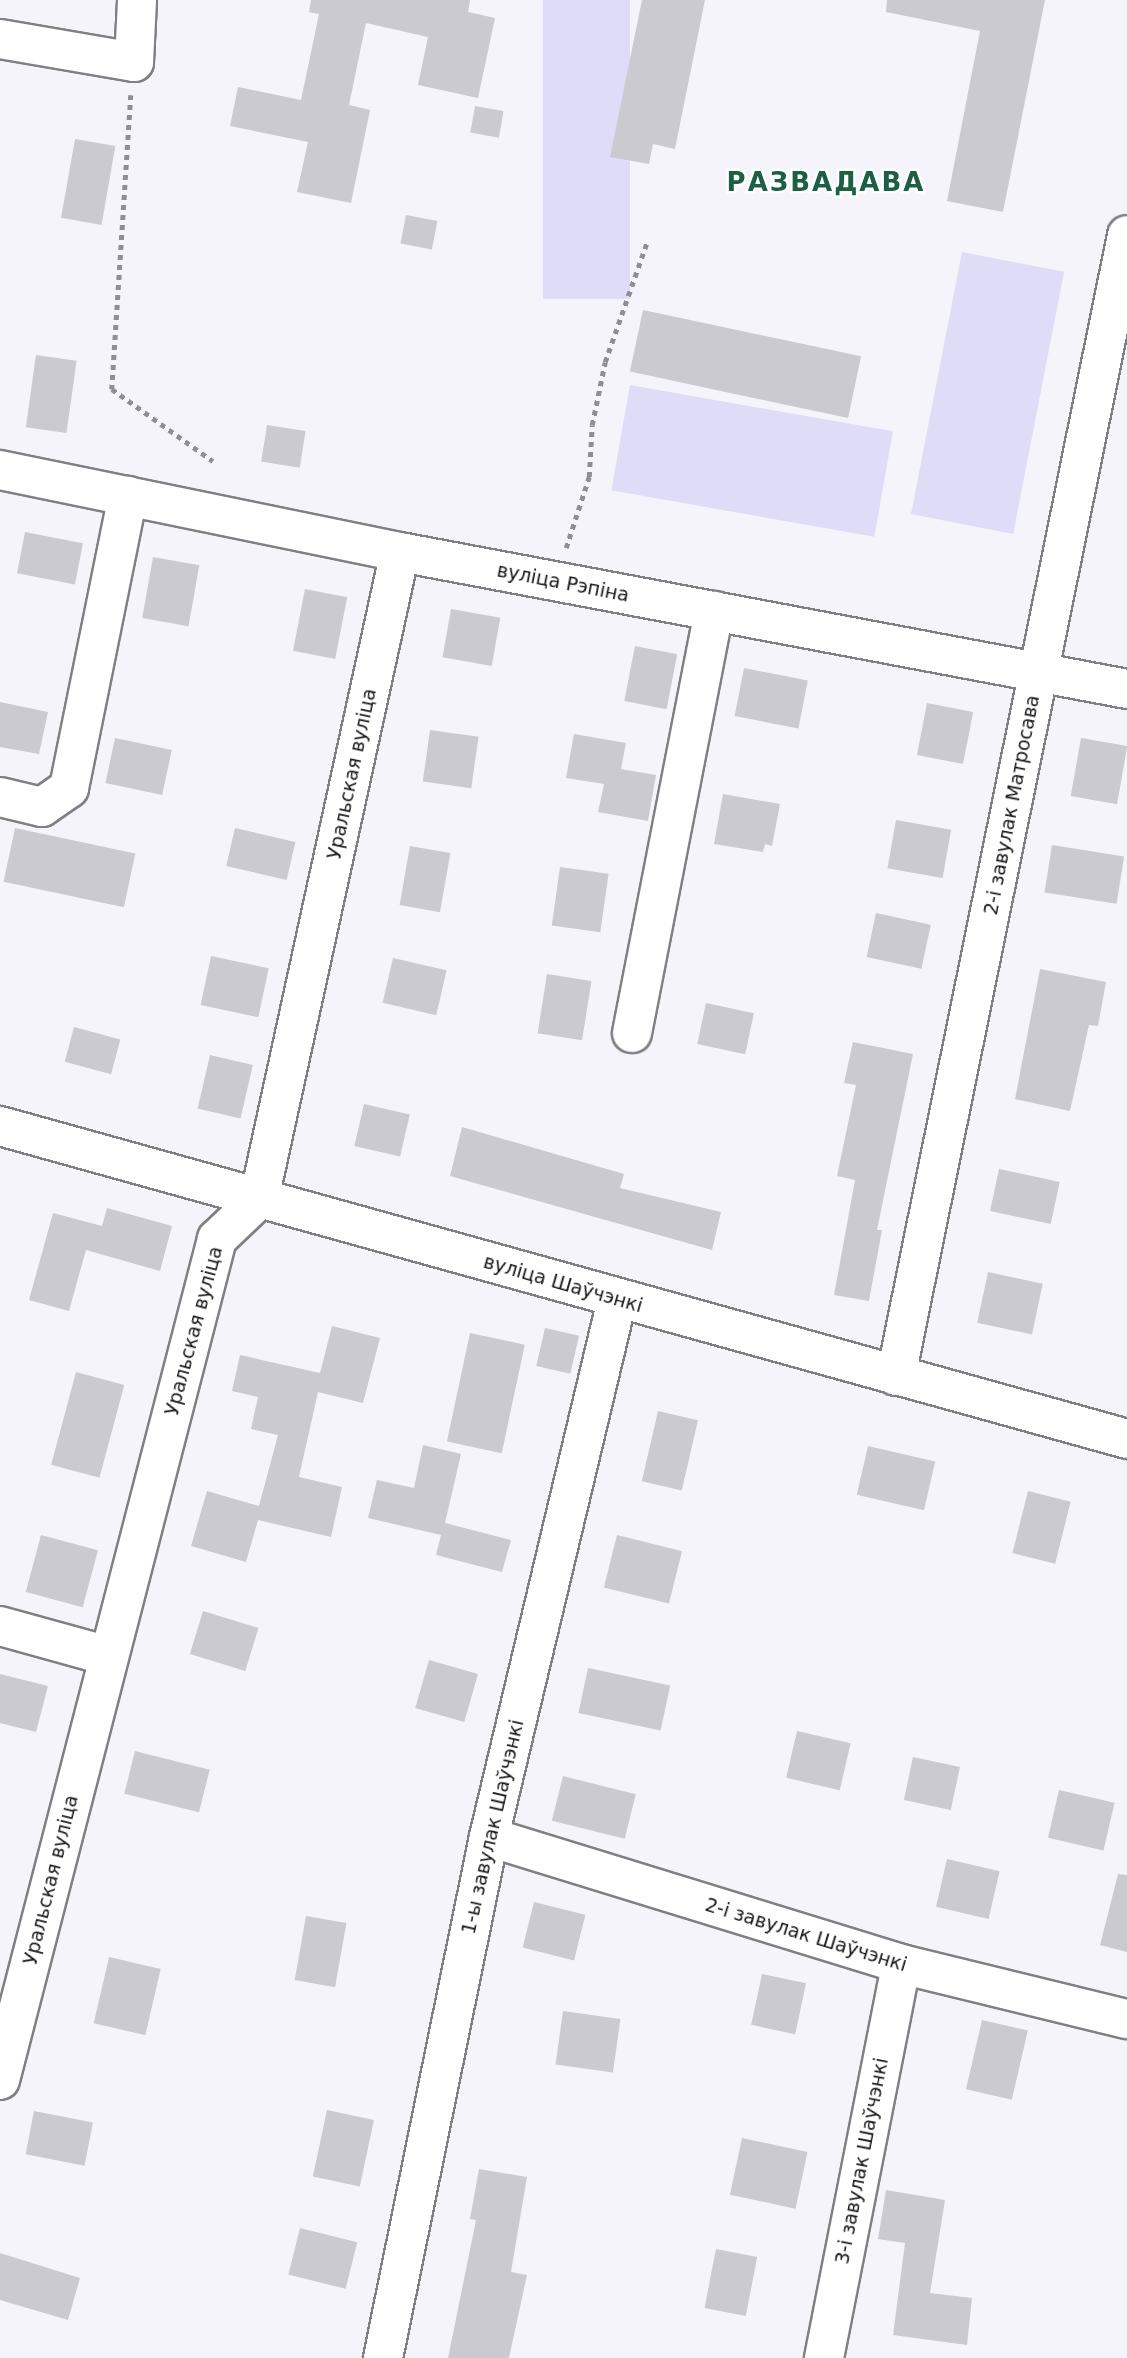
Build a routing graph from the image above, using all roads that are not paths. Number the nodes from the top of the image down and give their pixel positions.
1 (137, 0) edge
2 (0, 39) edge
3 (1125, 259) edge
4 (0, 470) edge
5 (128, 496) junction
6 (400, 552) junction
7 (714, 611) junction
8 (1038, 673) junction
9 (1127, 689) edge
10 (0, 797) edge
11 (632, 1033) dead end
12 (0, 1126) edge
13 (259, 1199) junction
14 (617, 1300) junction
15 (896, 1376) junction
16 (1127, 1439) edge
17 (0, 1626) edge
18 (108, 1656) junction
19 (489, 1837) junction
20 (901, 1964) junction
21 (1127, 2019) edge
22 (0, 2080) edge
23 (383, 2358) edge
24 (824, 2358) edge

1 - 2 street
3 - 8 street, 2-і завулак Матросава
4 - 5 street, вуліца Рэпіна
5 - 6 street, вуліца Рэпіна
5 - 10 street
6 - 7 street, вуліца Рэпіна
6 - 13 street, Уральская вуліца
7 - 8 street, вуліца Рэпіна
7 - 11 street
8 - 9 street, вуліца Рэпіна
8 - 15 street, 2-і завулак Матросава
12 - 13 street, вуліца Шаўчэнкі
13 - 14 street, вуліца Шаўчэнкі
13 - 18 street, Уральская вуліца
14 - 15 street, вуліца Шаўчэнкі
14 - 19 street, 1-ы завулак Шаўчэнкі
15 - 16 street, вуліца Шаўчэнкі
17 - 18 street
18 - 22 street, Уральская вуліца
19 - 20 street, 2-і завулак Шаўчэнкі
19 - 23 street, 1-ы завулак Шаўчэнкі
20 - 21 street, 2-і завулак Шаўчэнкі
20 - 24 street, 3-і завулак Шаўчэнкі

